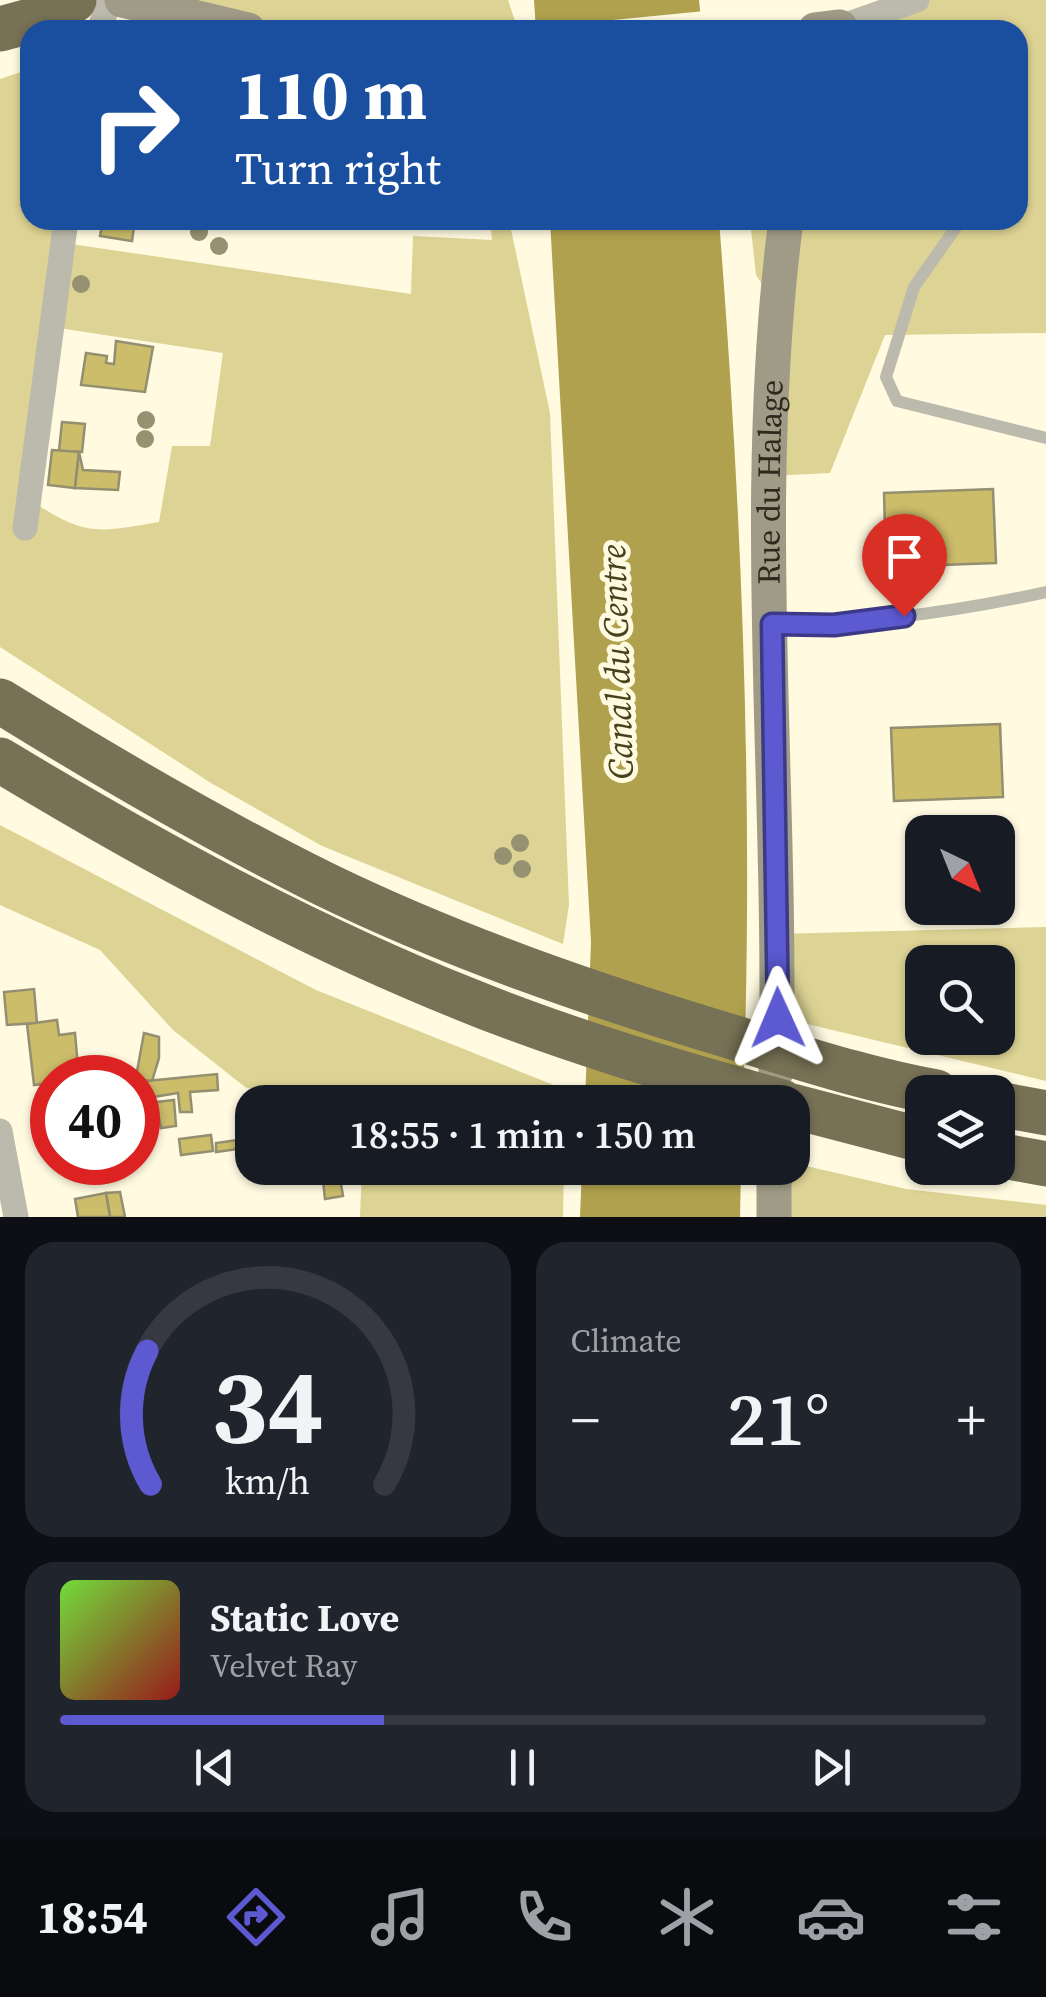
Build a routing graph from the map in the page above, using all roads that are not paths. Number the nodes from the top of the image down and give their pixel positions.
1 (74, 0) edge
2 (109, 0) edge
3 (122, 0) edge
4 (917, 0) edge
5 (33, 20) edge
6 (90, 20) edge
7 (206, 20) edge
8 (858, 20) edge
9 (65, 230) edge
10 (785, 230) edge
11 (954, 230) edge
12 (1046, 438) edge
13 (25, 528) dead end
14 (1046, 592) edge
15 (772, 624) junction
16 (0, 700) edge
17 (0, 760) edge
18 (0, 792) edge
19 (85, 811) junction
20 (720, 1085) edge
21 (779, 1085) edge
22 (905, 1087) edge
23 (1015, 1107) edge
24 (810, 1111) edge
25 (1046, 1113) edge
26 (0, 1131) edge
27 (905, 1137) edge
28 (1015, 1158) edge
29 (1046, 1164) edge
30 (774, 1185) edge
31 (16, 1217) edge
32 (774, 1217) edge

1 - 5 highway
2 - 6 highway
3 - 7 street
4 - 8 street
9 - 13 street
10 - 15 street, Rue du Halage
11 - 12 lane
14 - 15 lane
15 - 21 street, Rue du Halage
16 - 22 highway
17 - 19 highway
18 - 19 highway
19 - 20 highway
23 - 25 highway
24 - 27 highway
26 - 31 street
28 - 29 highway
30 - 32 street

